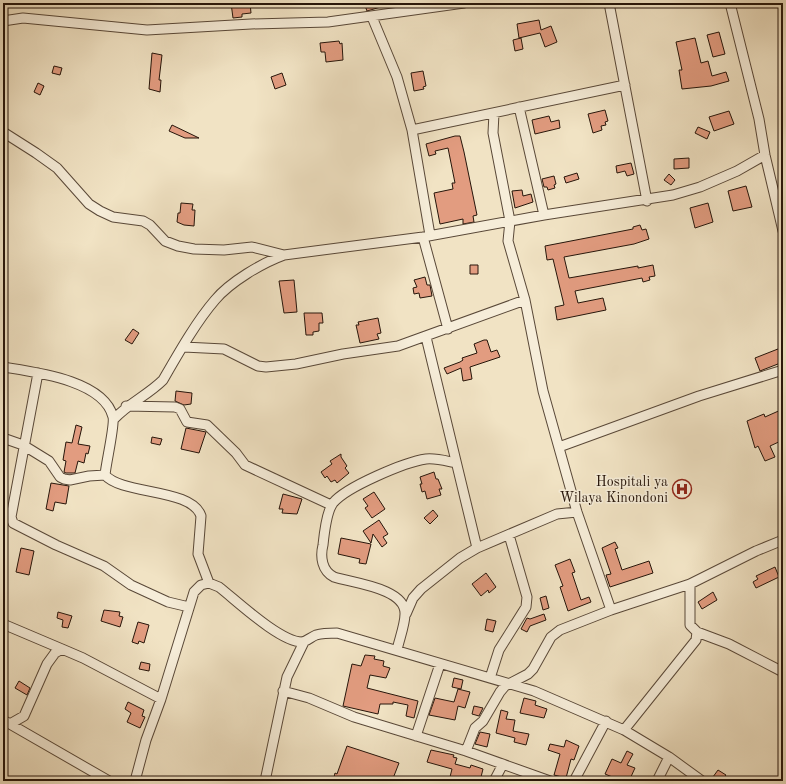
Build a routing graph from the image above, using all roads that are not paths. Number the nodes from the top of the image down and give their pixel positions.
1 (464, 3) edge
2 (609, 3) edge
3 (730, 3) edge
4 (372, 17) junction
5 (5, 18) edge
6 (625, 85) junction
7 (519, 108) junction
8 (494, 113) junction
9 (412, 130) junction
10 (3, 132) edge
11 (765, 155) junction
12 (647, 201) junction
13 (544, 215) junction
14 (510, 221) junction
15 (783, 231) edge
16 (427, 236) junction
17 (284, 255) junction
18 (525, 300) junction
19 (448, 329) junction
20 (426, 337) junction
21 (184, 347) junction
22 (3, 367) edge
23 (783, 370) edge
24 (38, 373) junction
25 (126, 406) junction
26 (114, 419) junction
27 (3, 438) edge
28 (23, 445) junction
29 (559, 447) junction
30 (456, 463) junction
31 (105, 475) junction
32 (332, 505) junction
33 (577, 512) junction
34 (509, 535) junction
35 (783, 540) edge
36 (478, 548) junction
37 (209, 583) junction
38 (690, 584) junction
39 (189, 607) junction
40 (611, 610) junction
41 (406, 614) junction
42 (3, 624) edge
43 (697, 632) junction
44 (304, 642) junction
45 (62, 650) junction
46 (397, 650) junction
47 (440, 664) junction
48 (783, 672) edge
49 (490, 678) junction
50 (511, 683) junction
51 (283, 691) junction
52 (161, 699) junction
53 (606, 721) junction
54 (7, 722) edge
55 (624, 730) junction
56 (416, 736) junction
57 (466, 751) junction
58 (669, 757) junction
59 (503, 764) junction
60 (109, 781) edge
61 (135, 781) edge
62 (265, 781) edge
63 (494, 781) edge
64 (550, 781) edge
65 (574, 781) edge
66 (657, 781) edge
67 (702, 781) edge

1 - 4 street
2 - 6 street
3 - 11 street
4 - 5 street
4 - 9 street
6 - 7 street
6 - 12 street
7 - 8 street
7 - 13 street
8 - 9 street
8 - 14 street
9 - 16 street
10 - 17 street
11 - 12 street
11 - 15 street
12 - 13 street
13 - 14 street
14 - 16 street
14 - 18 street
16 - 17 street
16 - 19 street
17 - 21 street
18 - 19 street
18 - 29 street
19 - 20 street
20 - 21 street
20 - 30 street
21 - 25 street
22 - 24 street
23 - 29 street
24 - 26 street
24 - 28 street
25 - 26 street
25 - 32 street
26 - 31 street
27 - 28 street
28 - 31 street
28 - 39 street
29 - 33 street
30 - 32 street
30 - 36 street
31 - 37 street
32 - 41 street
33 - 34 street
33 - 40 street
34 - 36 street
34 - 49 street
35 - 38 street
36 - 41 street
37 - 39 street
37 - 44 street
38 - 40 street
38 - 43 street
39 - 52 street
40 - 50 street
41 - 46 street
42 - 45 street
43 - 48 street
43 - 55 street
44 - 46 street
44 - 51 street
45 - 52 street
45 - 54 street
46 - 47 street
47 - 49 street
47 - 56 street
49 - 50 street
50 - 53 street
50 - 57 street
51 - 56 street
51 - 62 street
52 - 61 street
53 - 55 street
53 - 65 street
54 - 60 street
55 - 58 street
56 - 57 street
57 - 59 street
58 - 66 street
58 - 67 street
59 - 63 street
59 - 64 street

